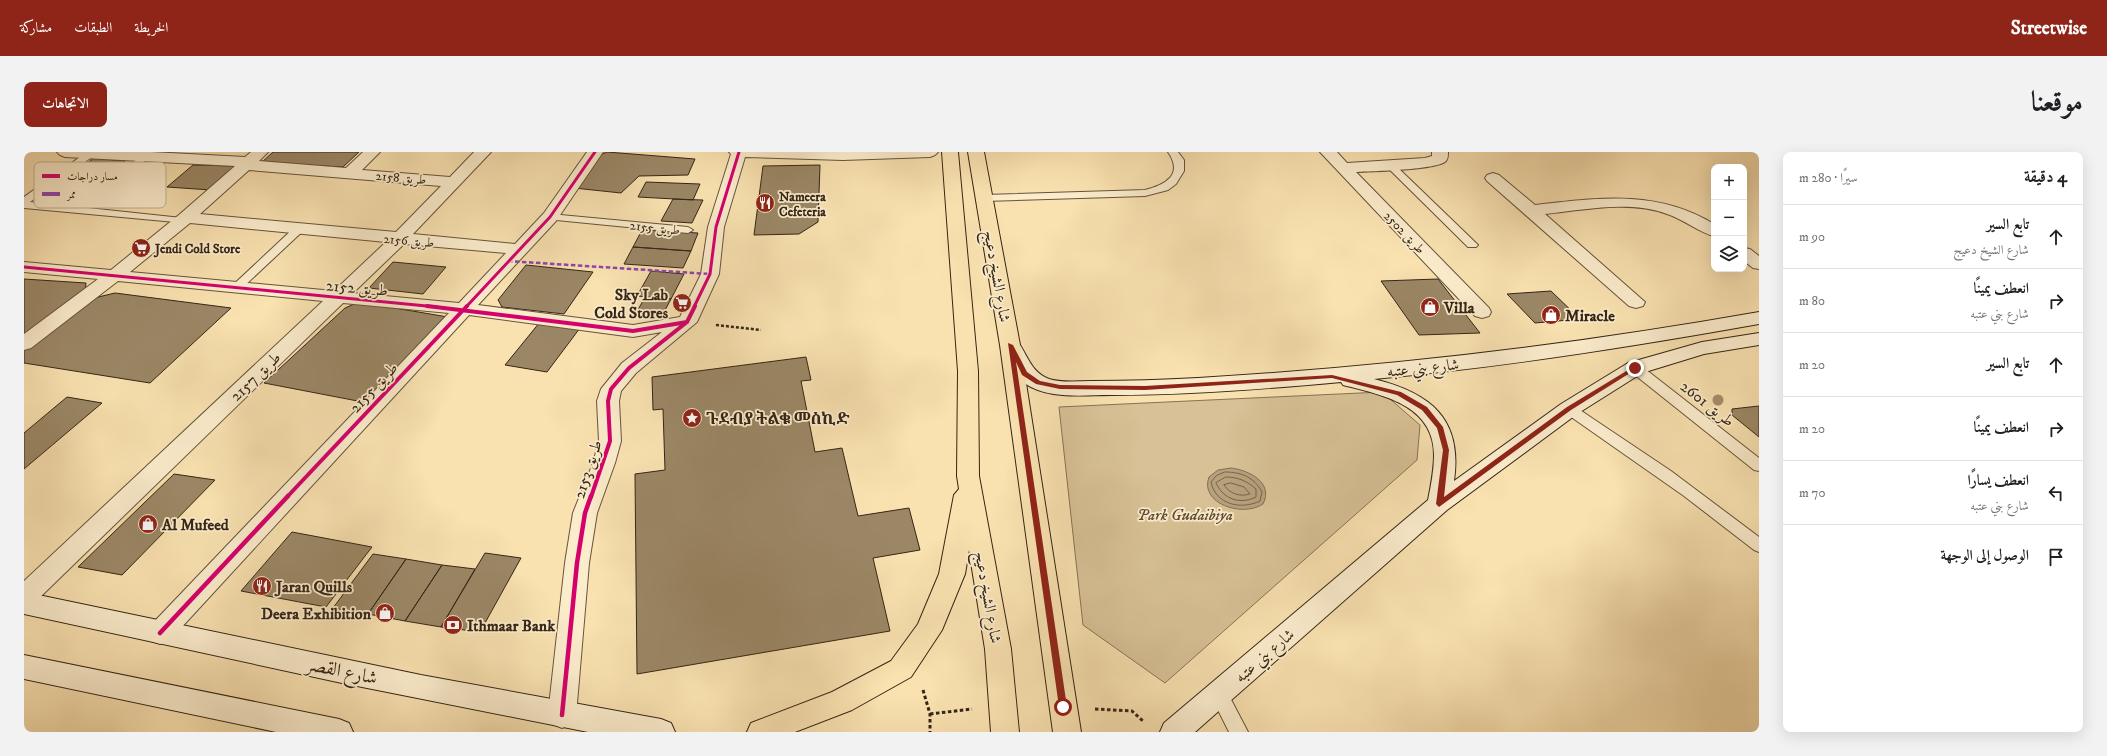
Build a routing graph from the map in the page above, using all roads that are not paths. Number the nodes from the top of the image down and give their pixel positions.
1 (65, 152) edge
2 (372, 152) edge
3 (483, 152) edge
4 (595, 152) edge
5 (738, 152) edge
6 (930, 152) edge
7 (950, 152) edge
8 (976, 152) edge
9 (1173, 152) edge
10 (1328, 152) edge
11 (1440, 152) edge
12 (91, 154) junction
13 (123, 154) edge
14 (145, 156) junction
15 (252, 160) edge
16 (80, 162) edge
17 (138, 162) edge
18 (1390, 165) junction
19 (1344, 168) junction
20 (350, 173) junction
21 (1493, 178) dead end
22 (452, 182) junction
23 (34, 195) edge
24 (984, 198) junction
25 (24, 202) edge
26 (24, 205) edge
27 (34, 206) edge
28 (51, 208) edge
29 (82, 208) edge
30 (78, 211) junction
31 (1530, 211) junction
32 (550, 217) junction
33 (184, 220) junction
34 (300, 228) junction
35 (1711, 229) edge
36 (688, 230) dead end
37 (398, 239) junction
38 (1472, 246) dead end
39 (518, 250) junction
40 (1747, 255) edge
41 (1759, 264) edge
42 (24, 266) edge
43 (114, 276) junction
44 (237, 287) junction
45 (337, 297) junction
46 (1636, 302) dead end
47 (463, 309) junction
48 (1482, 312) dead end
49 (1759, 318) edge
50 (687, 322) junction
51 (1759, 339) edge
52 (24, 344) edge
53 (1010, 345) junction
54 (1635, 368) junction
55 (1332, 376) junction
56 (1569, 409) junction
57 (1759, 466) edge
58 (968, 476) junction
59 (1439, 504) junction
60 (1759, 546) edge
61 (24, 597) edge
62 (24, 603) edge
63 (160, 633) junction
64 (24, 667) edge
65 (1219, 694) junction
66 (562, 715) junction
67 (338, 732) edge
68 (661, 732) edge
69 (761, 732) edge
70 (1005, 732) edge
71 (1067, 732) edge
72 (1174, 732) edge
73 (1239, 732) edge

1 - 12 street, طريق 2158
2 - 20 street, طريق 2158
3 - 22 street, طريق 2157
4 - 32 street, طريق 2155
5 - 6 street
5 - 50 street, طريق 2153
7 - 58 main road, شارع الشيخ دعيج
8 - 24 main road, شارع الشيخ دعيج
9 - 24 lane
10 - 19 street, طريق 2502
11 - 18 street
12 - 13 street, طريق 2158
12 - 16 lane
13 - 14 street, طريق 2158
14 - 15 street, طريق 2158
14 - 17 lane
15 - 20 street, طريق 2158
15 - 33 street
18 - 19 street
18 - 38 lane
19 - 48 street, طريق 2502
20 - 22 street, طريق 2158
21 - 31 street
22 - 37 street, طريق 2157
23 - 25 lane
24 - 53 main road, شارع الشيخ دعيج
26 - 27 lane
28 - 30 lane
29 - 30 lane
30 - 33 lane
31 - 35 street
31 - 46 street
32 - 36 lane, طريق 2155
32 - 39 street, طريق 2155
33 - 34 street, طريق 2156
33 - 43 street
34 - 37 street, طريق 2156
34 - 44 lane
37 - 39 street, طريق 2156
37 - 45 street, طريق 2157
39 - 47 street, طريق 2155
40 - 41 street
42 - 43 street, طريق 2152
43 - 44 street, طريق 2152
43 - 52 street
44 - 45 street, طريق 2152
45 - 47 street, طريق 2152
45 - 61 street, طريق 2157
47 - 50 street, طريق 2152
47 - 63 street, طريق 2155
49 - 55 street, شارع بني عتبه
50 - 66 street, طريق 2153
51 - 54 street, شارع بني عتبه
53 - 55 street, شارع بني عتبه
53 - 71 main road, شارع الشيخ دعيج
54 - 56 street, شارع بني عتبه
54 - 57 lane, طريق 2601
55 - 59 street
56 - 59 street, شارع بني عتبه
56 - 60 lane
58 - 69 main road
58 - 70 main road, شارع الشيخ دعيج
59 - 65 street, شارع بني عتبه
62 - 63 street, شارع القصر
63 - 66 street, شارع القصر
64 - 67 street
65 - 72 street, شارع بني عتبه
65 - 73 lane
66 - 68 street, شارع القصر

